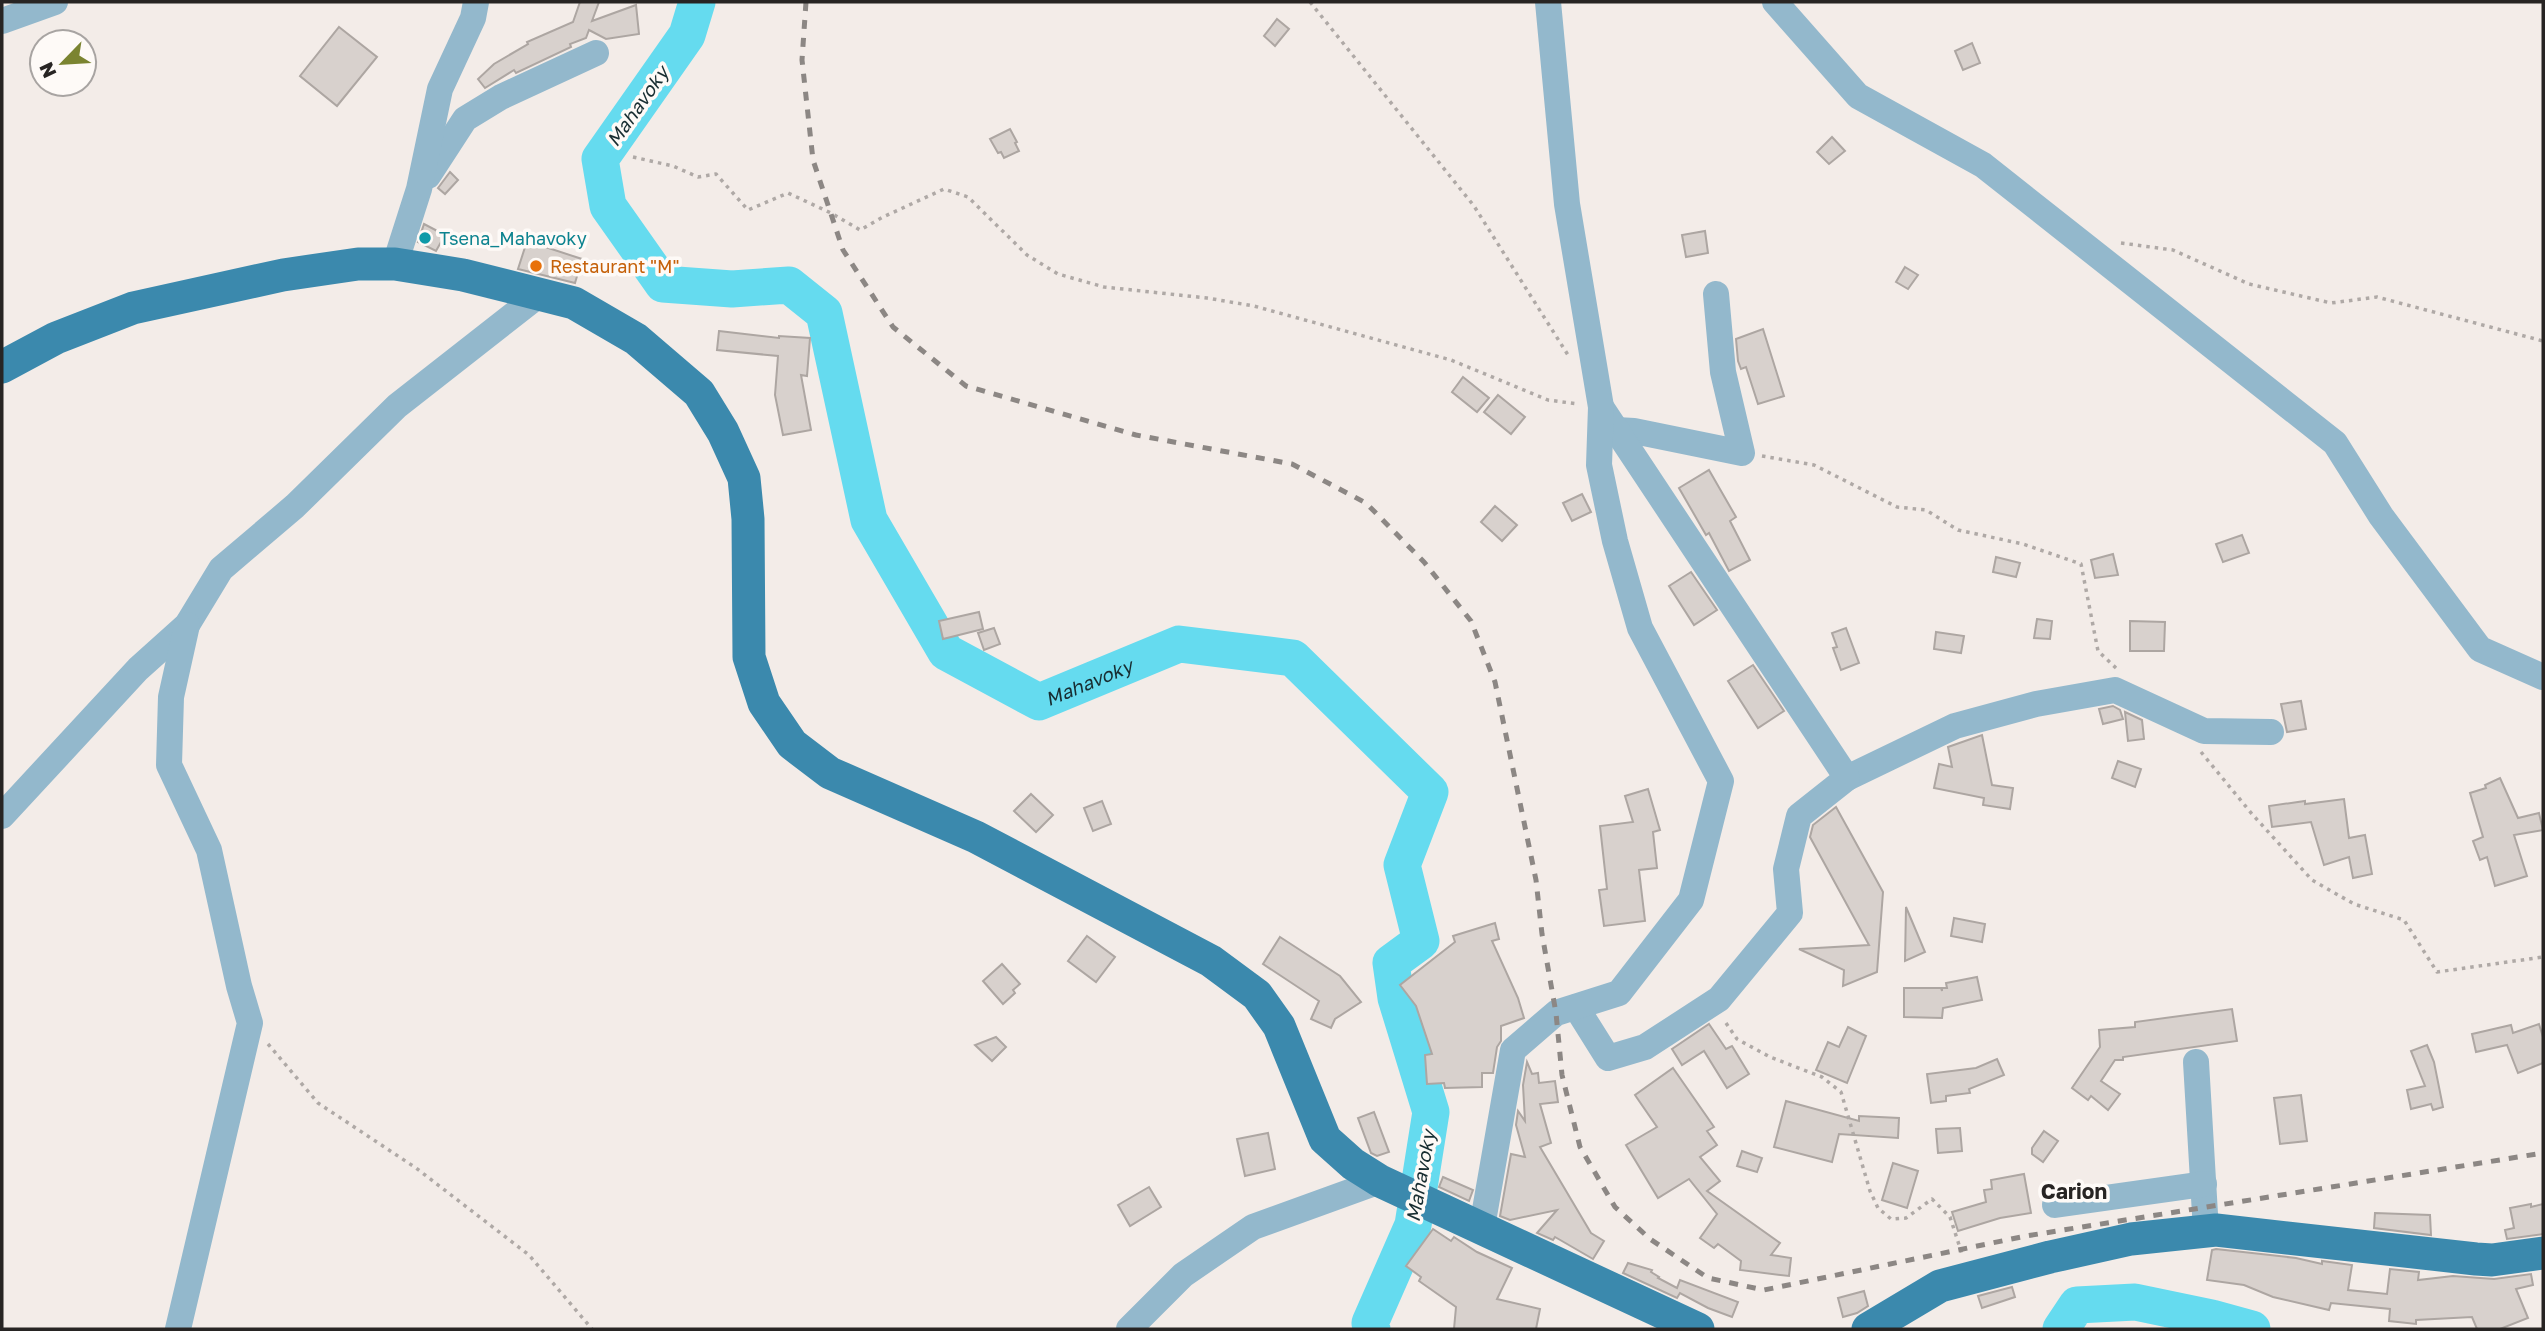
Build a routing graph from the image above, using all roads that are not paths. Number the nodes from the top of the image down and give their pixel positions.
1 (55, 2) edge
2 (476, 2) edge
3 (1548, 2) edge
4 (1774, 2) edge
5 (2, 21) edge
6 (596, 53) dead end
7 (419, 189) junction
8 (395, 264) junction
9 (540, 295) junction
10 (1716, 295) dead end
11 (2, 367) edge
12 (1601, 407) junction
13 (1616, 430) junction
14 (187, 625) junction
15 (2543, 677) edge
16 (2271, 732) dead end
17 (1847, 778) junction
18 (2, 817) edge
19 (1576, 1007) junction
20 (2196, 1062) dead end
21 (1380, 1181) junction
22 (2204, 1184) junction
23 (2055, 1205) dead end
24 (1468, 1221) junction
25 (2206, 1231) junction
26 (2543, 1253) edge
27 (178, 1329) edge
28 (1129, 1329) edge
29 (1699, 1329) edge
30 (1868, 1329) edge

1 - 5 street
2 - 7 street
3 - 12 street
4 - 15 street
6 - 7 street
7 - 8 street
8 - 9 main road
8 - 11 main road
9 - 14 street
9 - 21 main road
10 - 13 street
12 - 13 street
12 - 19 street
13 - 17 street
14 - 18 street
14 - 27 street
16 - 17 street
17 - 19 street
19 - 24 street
20 - 22 street
21 - 24 main road
21 - 28 street
22 - 23 street
22 - 25 street
24 - 29 main road
25 - 26 main road
25 - 30 main road

